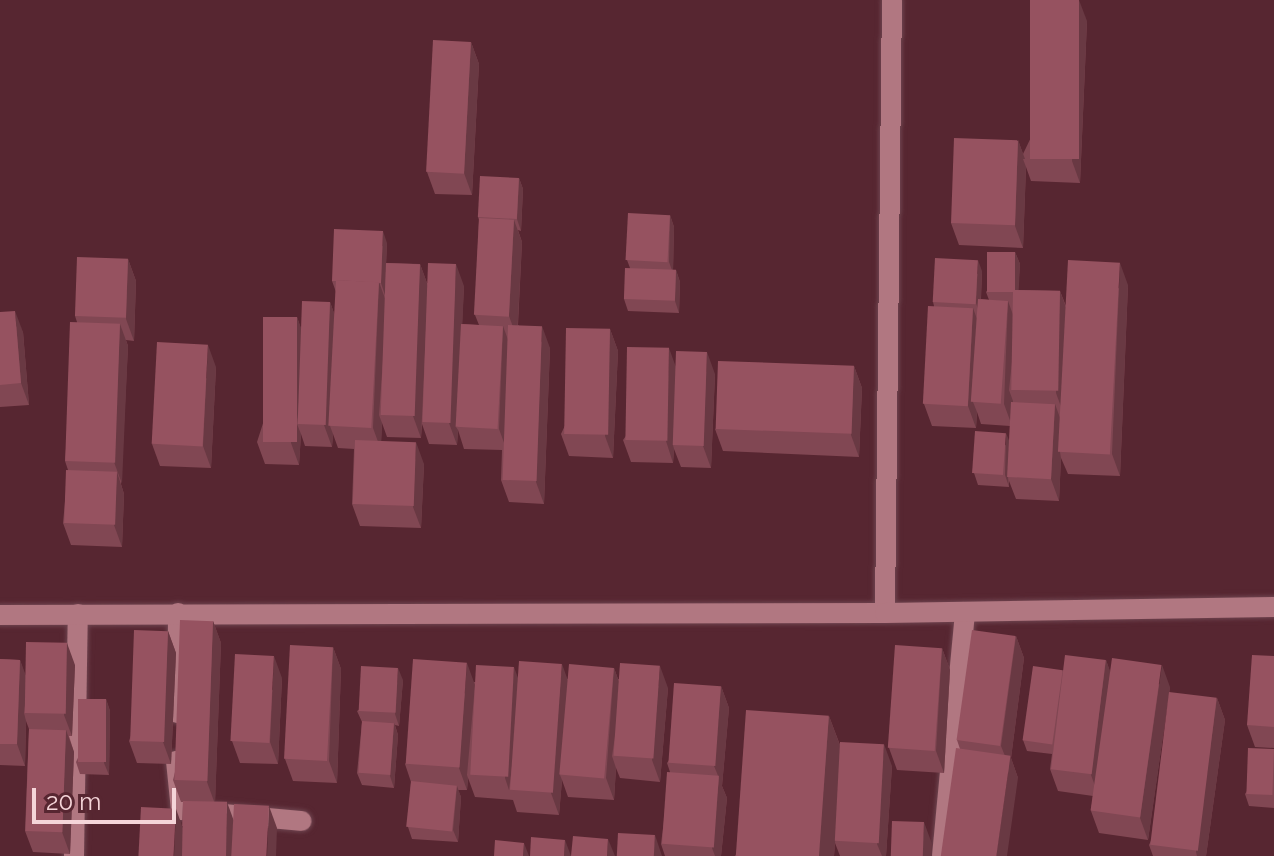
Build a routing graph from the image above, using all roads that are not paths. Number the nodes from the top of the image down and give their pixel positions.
1 (892, 0) edge
2 (1274, 607) edge
3 (965, 612) junction
4 (178, 613) junction
5 (885, 613) junction
6 (78, 614) junction
7 (0, 615) edge
8 (302, 821) dead end
9 (74, 856) edge
10 (942, 856) edge

1 - 5 street
2 - 3 street
3 - 5 street
3 - 10 street
4 - 5 street
4 - 6 street
4 - 8 street
6 - 7 street
6 - 9 street

